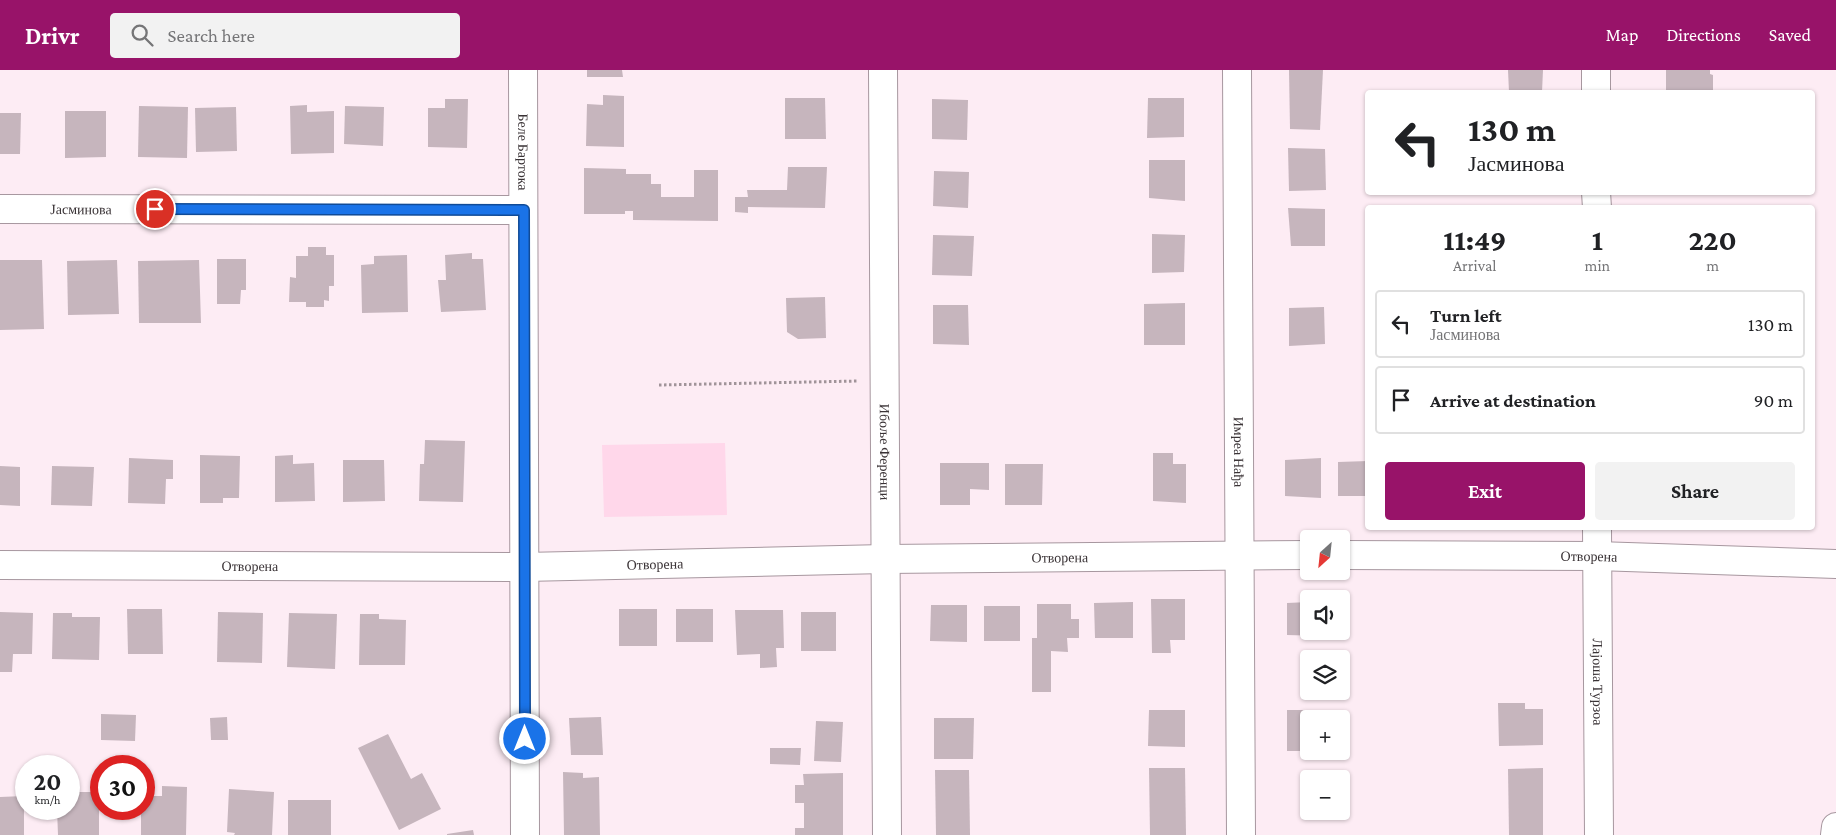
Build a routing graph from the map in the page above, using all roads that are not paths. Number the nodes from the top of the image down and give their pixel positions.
1 (523, 70) edge
2 (883, 70) edge
3 (1237, 70) edge
4 (1596, 70) edge
5 (1596, 90) edge
6 (0, 209) edge
7 (524, 210) junction
8 (1597, 530) edge
9 (1239, 555) junction
10 (1300, 555) edge
11 (1350, 555) edge
12 (1597, 556) junction
13 (885, 559) junction
14 (1836, 564) edge
15 (0, 565) edge
16 (524, 567) junction
17 (1836, 827) edge
18 (525, 835) edge
19 (886, 835) edge
20 (1241, 835) edge
21 (1599, 835) edge
22 (1836, 835) edge

1 - 7 street, Беле Бартока
2 - 13 street, Ибоље Ференци
3 - 9 street, Имреа Нађа
4 - 5 street
6 - 7 street, Јасминова
7 - 16 street, Беле Бартока
8 - 12 street, Лајоша Турзоа
9 - 10 street, Отворена
9 - 13 street, Отворена
9 - 20 street, Имреа Нађа
11 - 12 street, Отворена
12 - 14 street, Отворена
12 - 21 street, Лајоша Турзоа
13 - 16 street, Отворена
13 - 19 street, Ибоље Ференци
15 - 16 street, Отворена
16 - 18 street, Беле Бартока
17 - 22 street

